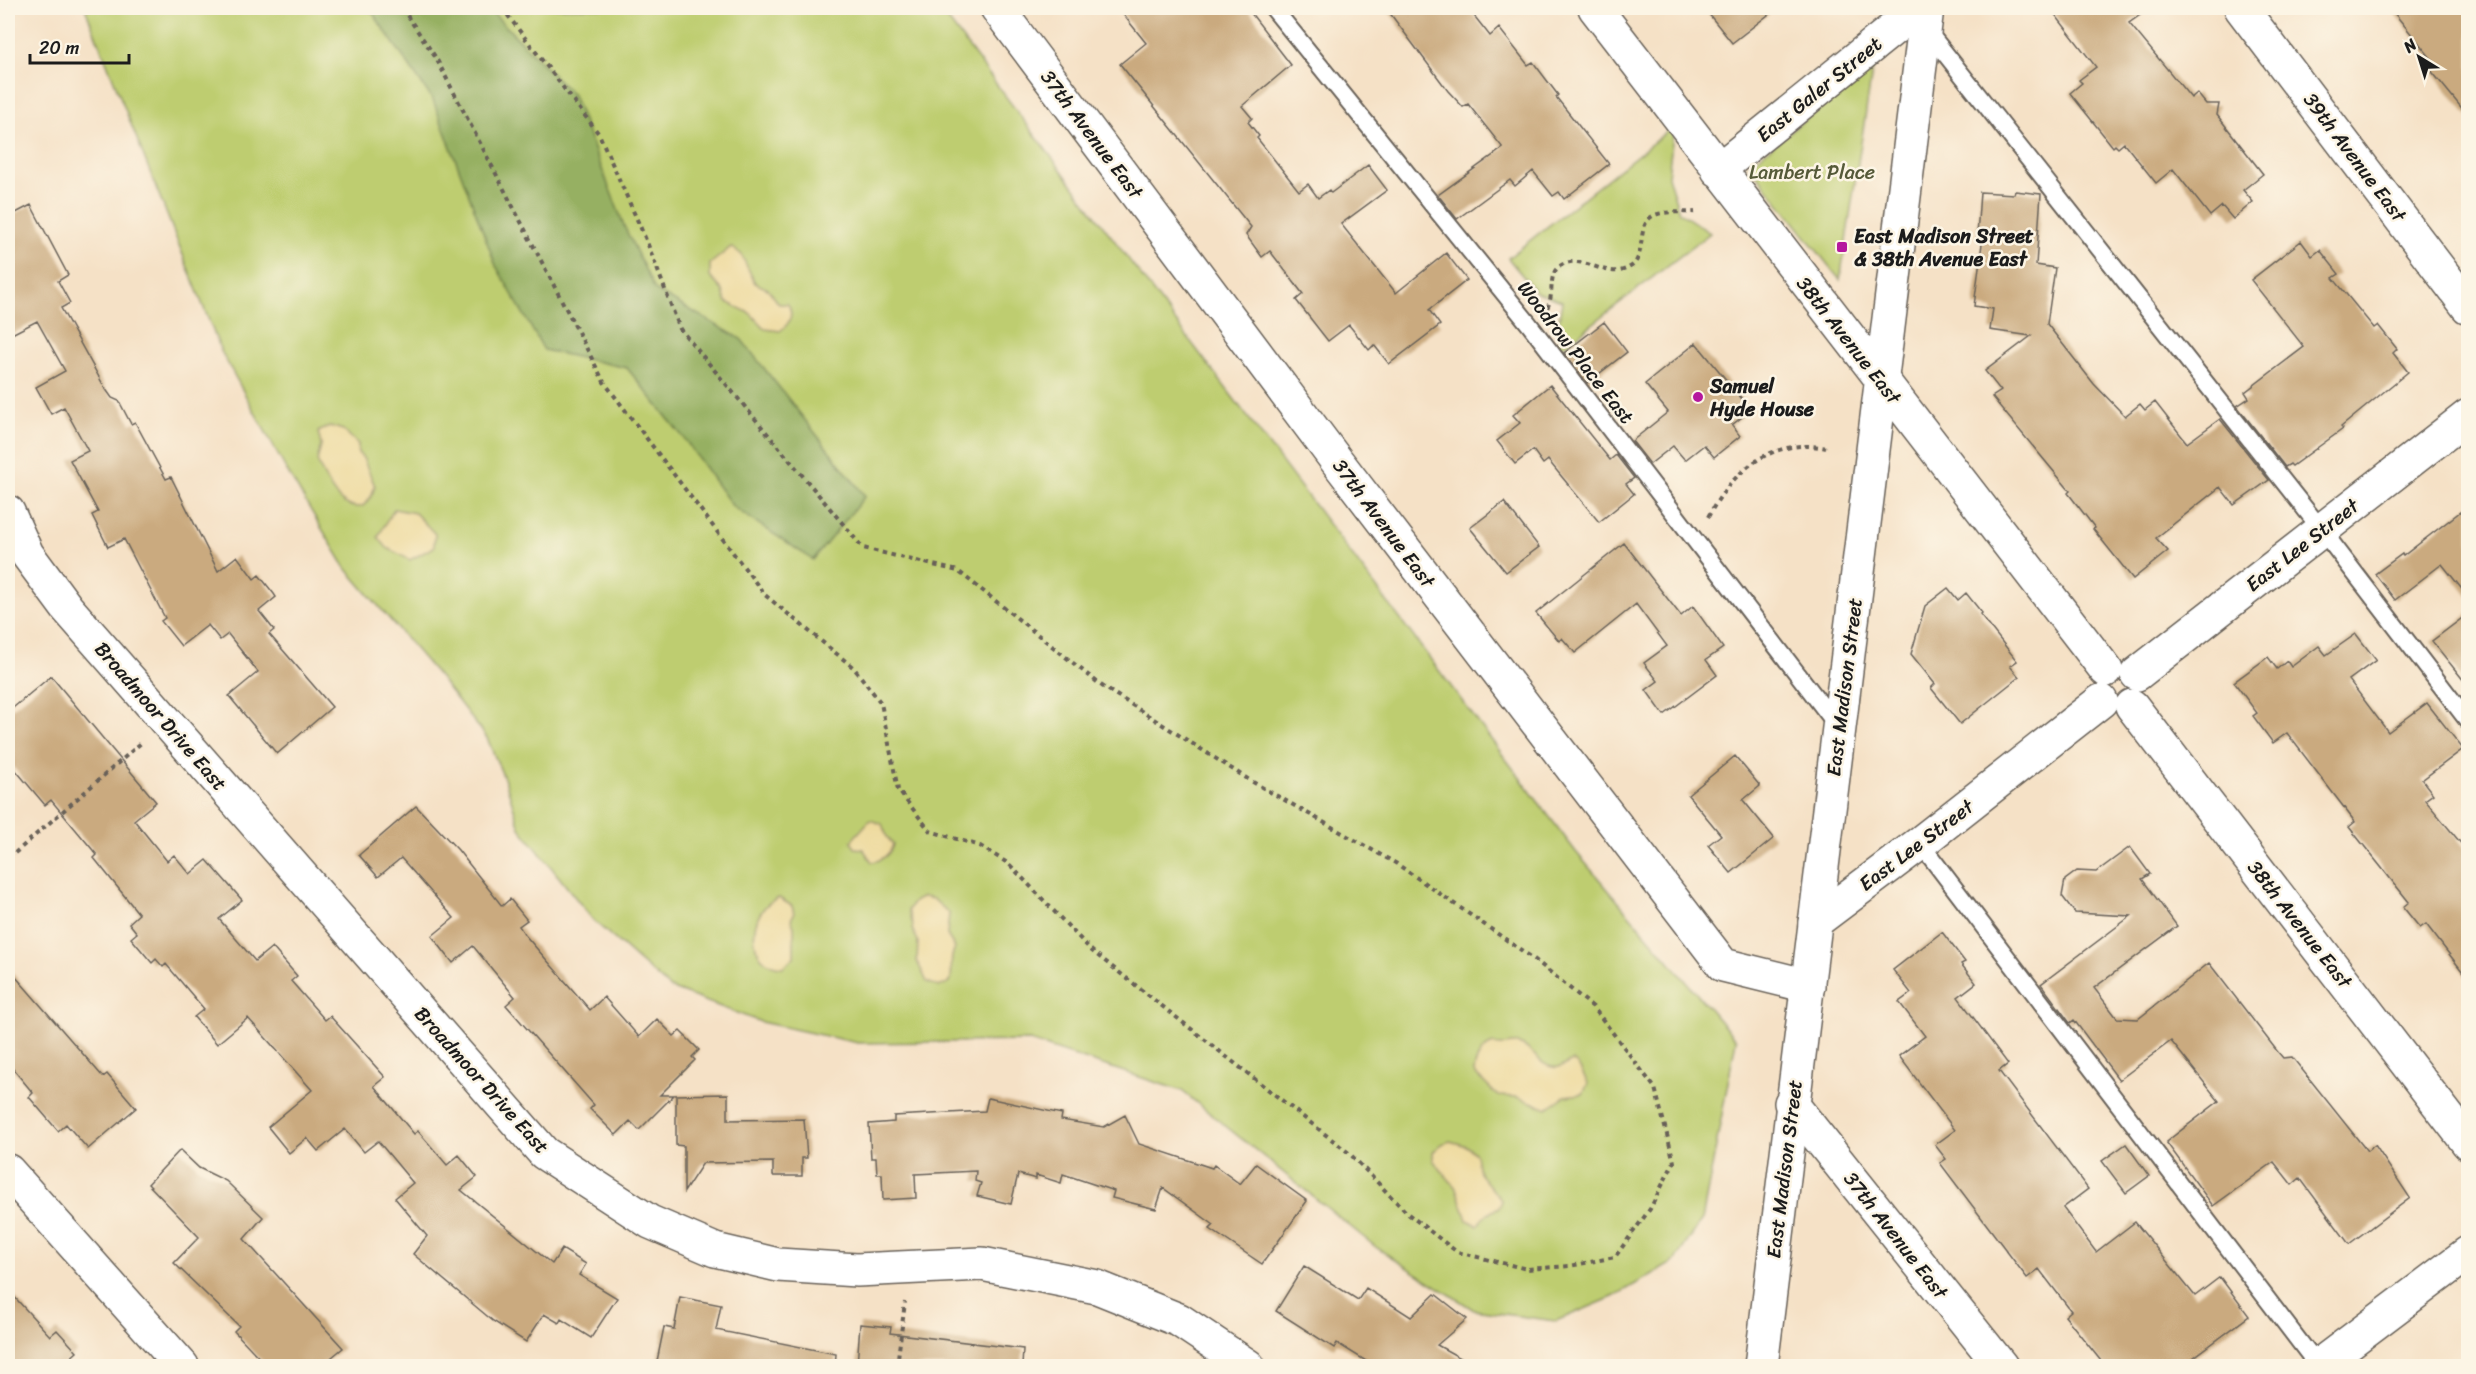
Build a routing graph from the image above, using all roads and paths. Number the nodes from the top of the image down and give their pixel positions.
1 (402, 8) edge
2 (502, 8) edge
3 (997, 8) edge
4 (1273, 8) edge
5 (1595, 8) edge
6 (2241, 8) edge
7 (1924, 14) edge
8 (1718, 170) junction
9 (1695, 212) dead end
10 (2469, 307) edge
11 (1529, 324) junction
12 (1881, 381) junction
13 (2469, 416) edge
14 (1826, 448) dead end
15 (8, 512) edge
16 (2321, 529) junction
17 (1690, 533) junction
18 (2119, 688) junction
19 (2469, 721) edge
20 (1839, 729) junction
21 (147, 737) dead end
22 (1920, 843) junction
23 (8, 859) edge
24 (1815, 922) junction
25 (1808, 986) junction
26 (1791, 1103) junction
27 (2469, 1143) edge
28 (8, 1171) edge
29 (2469, 1253) edge
30 (905, 1299) dead end
31 (182, 1366) edge
32 (897, 1366) edge
33 (1248, 1366) edge
34 (1761, 1366) edge
35 (2001, 1366) edge
36 (2318, 1366) edge

1 - 2 path
3 - 25 street, 37th Avenue East
4 - 11 lane, Woodrow Place East
5 - 8 street, 38th Avenue East
6 - 10 street, 39th Avenue East
7 - 8 street, East Galer Street
7 - 12 street, East Madison Street
7 - 16 lane
8 - 12 street, 38th Avenue East
9 - 11 path
11 - 17 lane, Woodrow Place East
12 - 18 street, 38th Avenue East
12 - 20 street, East Madison Street
13 - 16 street, East Lee Street
14 - 17 path
15 - 33 street, Broadmoor Drive East
16 - 18 street, East Lee Street
16 - 19 lane
17 - 20 lane, Woodrow Place East
18 - 22 street, East Lee Street
18 - 27 street, 38th Avenue East
20 - 24 street, East Madison Street
21 - 23 path
22 - 24 street, East Lee Street
22 - 36 lane
24 - 25 street, East Madison Street
25 - 26 street, East Madison Street
26 - 34 street, East Madison Street
26 - 35 street, 37th Avenue East
28 - 31 street
29 - 36 street
30 - 32 path

